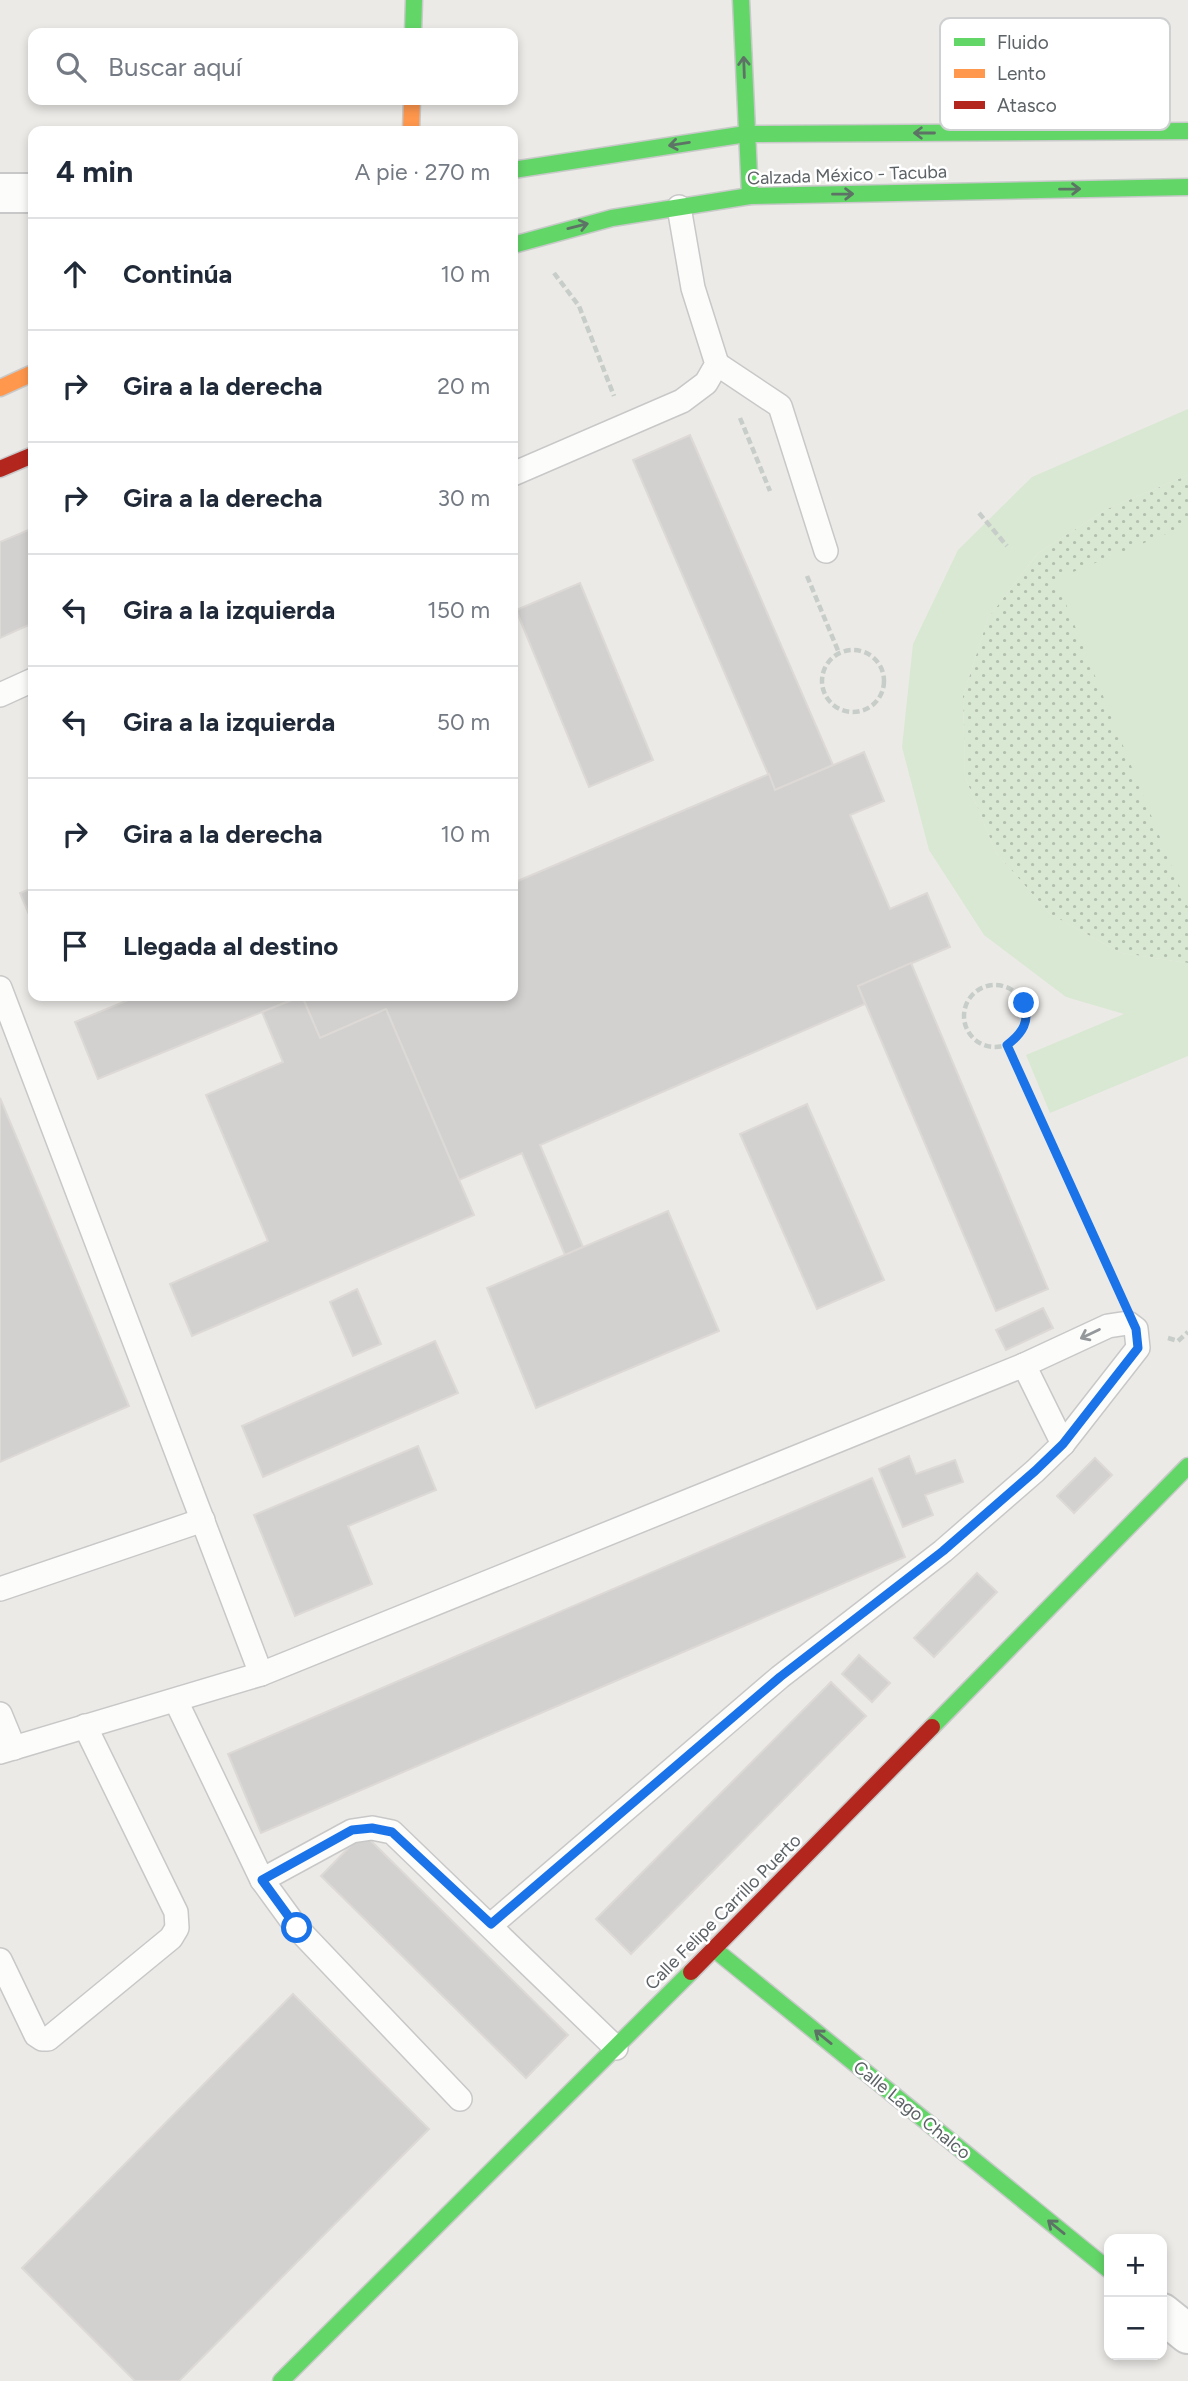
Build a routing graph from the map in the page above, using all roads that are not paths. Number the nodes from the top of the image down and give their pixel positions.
1 (414, 0) edge
2 (741, 0) edge
3 (413, 28) edge
4 (412, 105) edge
5 (411, 126) edge
6 (1188, 131) edge
7 (746, 134) junction
8 (518, 169) edge
9 (1188, 187) edge
10 (28, 192) edge
11 (0, 193) edge
12 (750, 195) junction
13 (679, 207) junction
14 (521, 242) edge
15 (717, 364) junction
16 (28, 375) edge
17 (0, 388) edge
18 (28, 457) edge
19 (0, 470) edge
20 (518, 472) edge
21 (826, 551) dead end
22 (28, 682) edge
23 (0, 695) edge
24 (0, 988) edge
25 (1024, 1365) junction
26 (1063, 1444) junction
27 (1188, 1466) edge
28 (203, 1520) junction
29 (0, 1589) edge
30 (261, 1674) junction
31 (176, 1702) junction
32 (0, 1714) edge
33 (85, 1726) junction
34 (7, 1750) edge
35 (262, 1880) junction
36 (491, 1924) junction
37 (714, 1949) junction
38 (0, 1960) edge
39 (616, 2048) junction
40 (460, 2099) dead end
41 (1104, 2266) edge
42 (1167, 2317) edge
43 (1188, 2334) edge
44 (281, 2381) edge

1 - 3 street
7 -> 2 street
4 - 5 street
6 -> 7 street
7 -> 8 street
7 - 12 street
12 -> 9 street, Calzada México - Tacuba
10 - 11 street
12 - 13 street, Calzada México - Tacuba
14 -> 13 street, Calzada México - Tacuba
13 - 15 lane
15 - 20 lane
15 - 21 lane
16 - 17 street
18 - 19 street
22 - 23 lane
24 - 28 lane
25 - 26 lane
26 -> 25 lane
25 - 30 lane
26 - 36 lane
27 - 37 street, Calle Felipe Carrillo Puerto
28 - 29 lane
28 - 30 lane
30 - 31 lane
31 - 33 lane
31 - 35 lane
32 - 34 lane
33 - 34 lane
33 - 38 lane
35 - 36 lane
35 - 40 lane
36 - 39 lane
37 - 39 street, Calle Felipe Carrillo Puerto
41 -> 37 street, Calle Lago Chalco
39 - 44 street, Calle Felipe Carrillo Puerto
42 - 43 street

